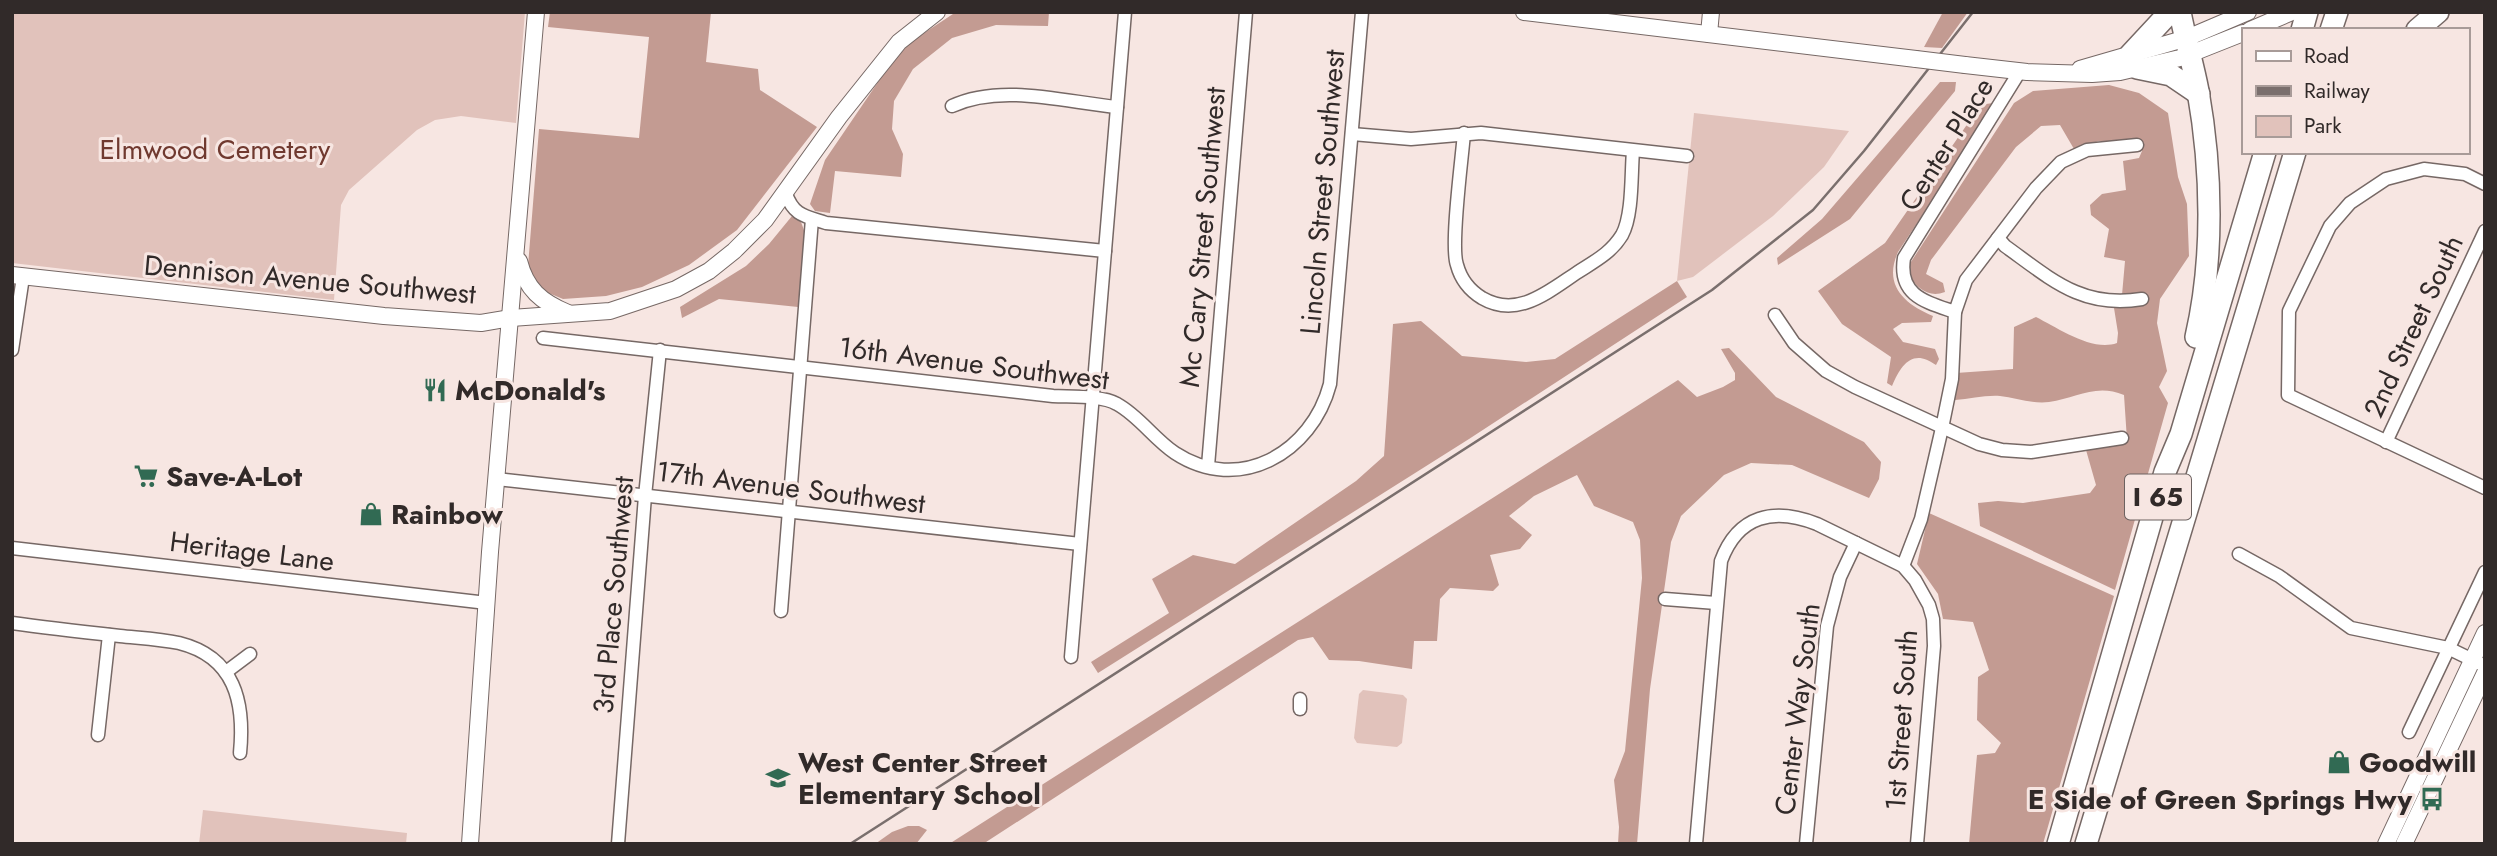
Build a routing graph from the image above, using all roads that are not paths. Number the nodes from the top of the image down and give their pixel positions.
1 (536, 12) edge
2 (937, 12) edge
3 (1125, 12) edge
4 (1246, 12) edge
5 (1362, 12) edge
6 (1524, 12) edge
7 (1711, 12) edge
8 (2170, 12) edge
9 (2180, 12) edge
10 (2248, 12) edge
11 (2292, 12) edge
12 (2438, 12) edge
13 (2255, 28) edge
14 (2419, 28) edge
15 (2242, 33) edge
16 (1709, 34) junction
17 (2189, 46) junction
18 (2134, 61) junction
19 (2020, 71) junction
20 (2199, 94) junction
21 (952, 106) dead end
22 (1117, 107) junction
23 (1464, 133) junction
24 (1352, 134) junction
25 (2137, 145) dead end
26 (1633, 151) junction
27 (2264, 154) edge
28 (2294, 154) edge
29 (2307, 154) edge
30 (1687, 156) dead end
31 (2485, 184) edge
32 (786, 194) junction
33 (812, 219) junction
34 (2485, 231) edge
35 (2270, 237) junction
36 (1998, 238) junction
37 (517, 250) junction
38 (1105, 251) junction
39 (18, 276) edge
40 (2142, 299) dead end
41 (1955, 312) junction
42 (570, 314) junction
43 (1775, 315) dead end
44 (511, 318) junction
45 (543, 338) dead end
46 (12, 350) edge
47 (660, 350) junction
48 (800, 367) junction
49 (1331, 377) joint
50 (1093, 399) junction
51 (1942, 428) junction
52 (2122, 438) dead end
53 (2386, 442) junction
54 (1208, 466) junction
55 (2165, 472) junction
56 (497, 480) junction
57 (2485, 488) edge
58 (645, 496) junction
59 (788, 512) junction
60 (1856, 543) junction
61 (1080, 544) junction
62 (12, 548) edge
63 (2239, 554) dead end
64 (1903, 566) junction
65 (2485, 572) edge
66 (1665, 599) dead end
67 (487, 603) junction
68 (1716, 603) junction
69 (782, 611) dead end
70 (12, 623) edge
71 (2485, 633) edge
72 (109, 635) junction
73 (2448, 648) junction
74 (250, 654) dead end
75 (1071, 657) dead end
76 (2479, 663) edge
77 (226, 672) junction
78 (2485, 673) edge
79 (2409, 732) dead end
80 (98, 736) dead end
81 (240, 753) dead end
82 (470, 844) edge
83 (618, 844) edge
84 (1696, 844) edge
85 (1806, 844) edge
86 (1917, 844) edge
87 (2058, 844) edge
88 (2087, 844) edge
89 (2386, 844) edge
90 (2404, 844) edge

1 - 37 main road
2 - 32 main road, Dennison Avenue Southwest
3 - 22 street
4 - 54 street, Mc Cary Street Southwest
5 - 24 street, Lincoln Street Southwest
6 - 16 main road
7 - 16 main road
8 - 18 highway
9 - 17 highway
10 - 17 main road
11 - 13 main road
12 - 14 highway
15 - 17 main road
16 - 19 main road, bridge
17 - 18 main road
17 - 20 highway
18 - 19 main road
18 - 20 highway
19 - 41 street, Center Place
20 - 55 highway
21 - 22 street
22 - 38 street
23 - 24 street
23 - 26 street
23 - 26 street
24 - 49 street, Lincoln Street Southwest
25 - 36 street
26 - 30 street
27 - 55 highway, I 65
28 - 35 highway, I 65
29 - 35 highway
31 - 53 street
32 - 33 street
32 - 42 main road, Dennison Avenue Southwest
33 - 38 street
33 - 48 street
34 - 53 street, 2nd Street South
35 - 88 highway, I 65
36 - 40 street
36 - 41 street
37 - 42 main road
37 - 44 main road
38 - 50 street
39 - 44 main road, Dennison Avenue Southwest
39 - 46 street
41 - 51 street
42 - 44 main road, Dennison Avenue Southwest
43 - 51 street
44 - 56 main road
45 - 47 street, 16th Avenue Southwest
47 - 48 street, 16th Avenue Southwest
47 - 58 street, 3rd Place Southwest
48 - 50 street, 16th Avenue Southwest
48 - 59 street
49 - 54 street, 16th Avenue Southwest
50 - 54 street, 16th Avenue Southwest
50 - 61 street
51 - 52 street
51 - 64 street
53 - 57 street
55 - 87 highway, I 65
56 - 58 street, 17th Avenue Southwest
56 - 67 main road
58 - 59 street, 17th Avenue Southwest
58 - 83 street, 3rd Place Southwest
59 - 61 street, 17th Avenue Southwest
59 - 69 street
60 - 64 street
60 - 68 street
60 - 85 street, Center Way South
61 - 75 street
62 - 67 street, Heritage Lane
63 - 73 street
64 - 86 street, 1st Street South
65 - 73 street
66 - 68 street
67 - 82 main road
68 - 84 street
70 - 72 street
71 - 76 main road
72 - 77 street
72 - 80 street
73 - 76 street
73 - 79 street
74 - 77 street
76 - 89 main road
77 - 81 street
78 - 90 main road

